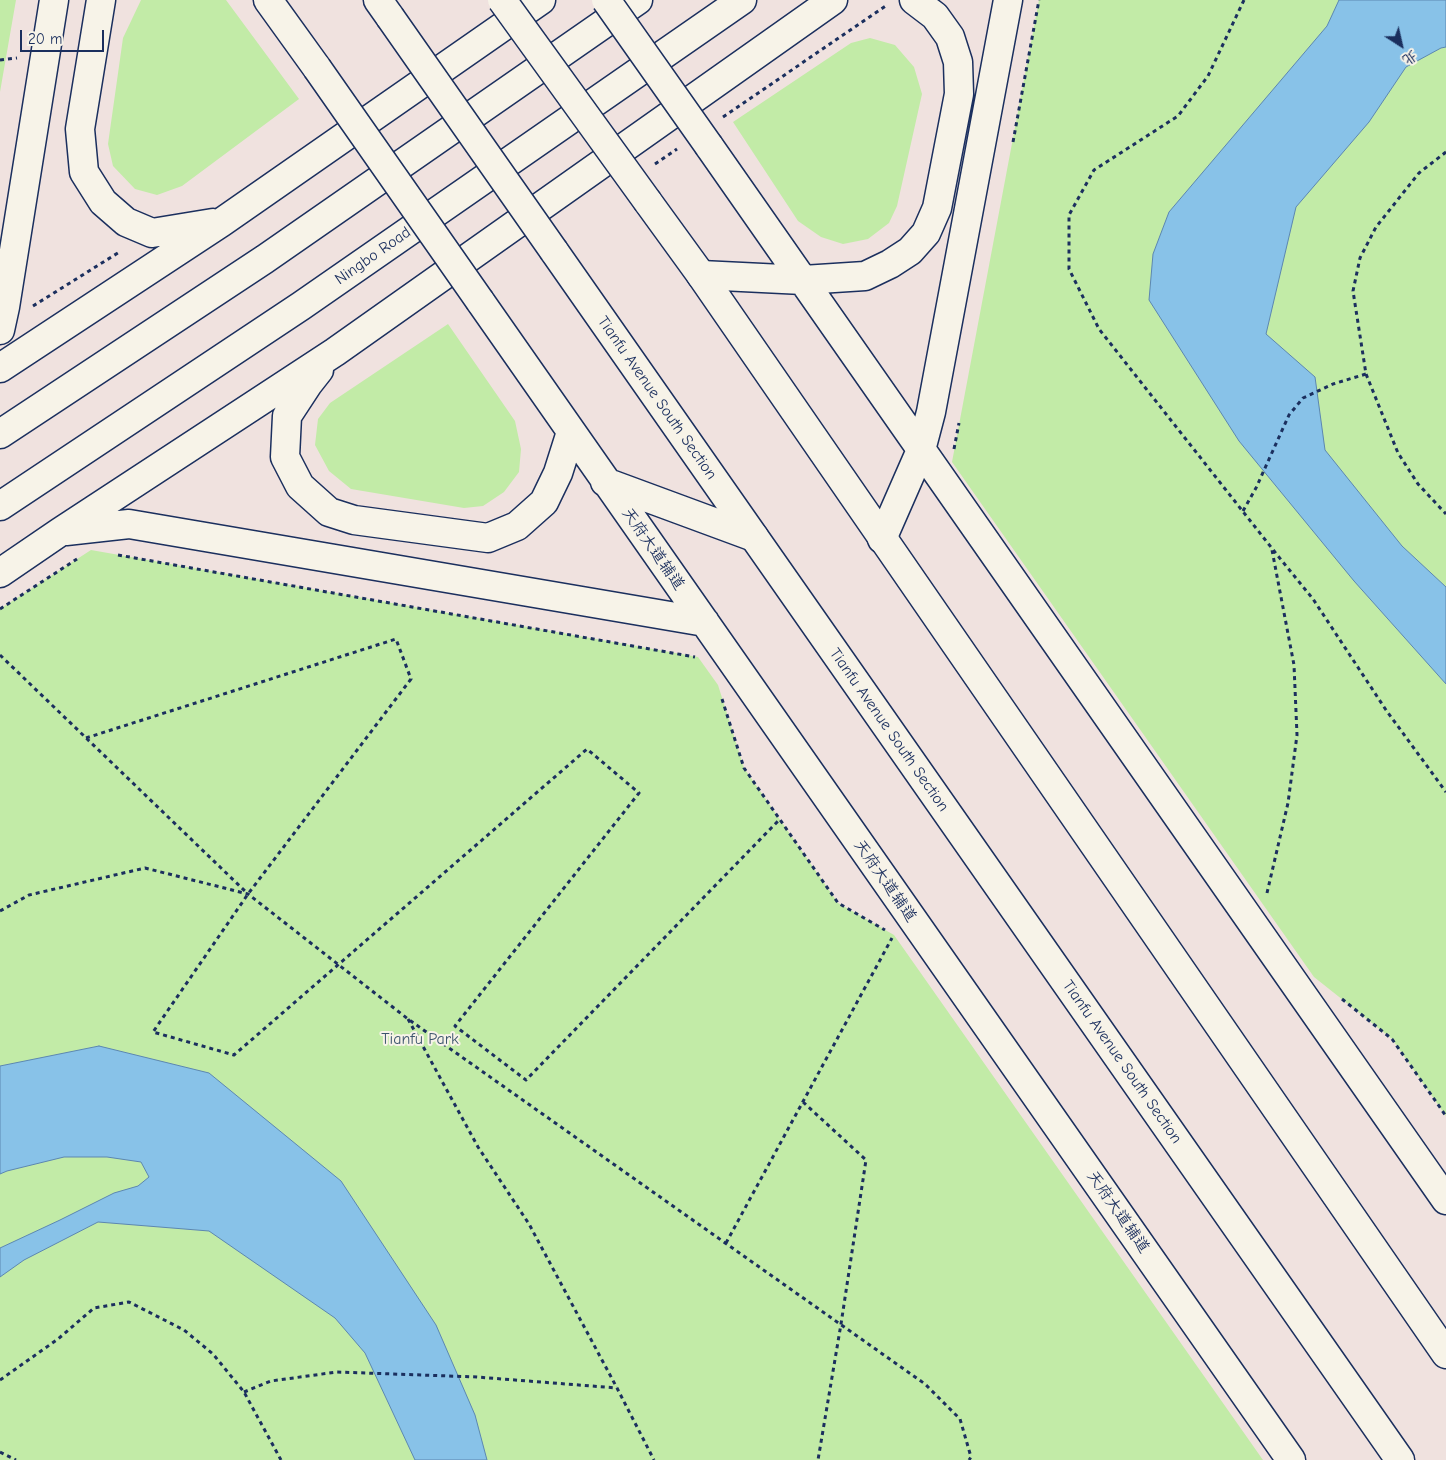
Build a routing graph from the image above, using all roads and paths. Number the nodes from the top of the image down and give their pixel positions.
1 (54, 0) edge
2 (101, 0) edge
3 (268, 0) edge
4 (502, 0) edge
5 (541, 0) edge
6 (606, 0) edge
7 (638, 0) edge
8 (742, 0) edge
9 (833, 0) edge
10 (914, 0) edge
11 (1008, 0) edge
12 (1039, 0) edge
13 (1244, 0) edge
14 (384, 8) edge
15 (20, 58) dead end
16 (0, 60) edge
17 (1012, 146) dead end
18 (1446, 152) edge
19 (222, 222) junction
20 (701, 275) junction
21 (802, 280) junction
22 (0, 330) edge
23 (335, 352) junction
24 (0, 368) edge
25 (1366, 374) junction
26 (960, 418) dead end
27 (571, 432) junction
28 (0, 434) edge
29 (921, 450) junction
30 (953, 455) dead end
31 (605, 482) junction
32 (0, 506) edge
33 (1243, 511) junction
34 (1446, 514) edge
35 (60, 532) junction
36 (754, 537) junction
37 (882, 539) junction
38 (1272, 549) junction
39 (110, 554) dead end
40 (82, 556) dead end
41 (0, 573) edge
42 (0, 609) edge
43 (705, 622) junction
44 (0, 655) edge
45 (698, 657) dead end
46 (721, 694) dead end
47 (86, 738) junction
48 (1446, 792) edge
49 (780, 819) junction
50 (248, 894) junction
51 (1266, 896) dead end
52 (0, 911) edge
53 (886, 930) dead end
54 (899, 943) dead end
55 (338, 964) junction
56 (1337, 995) dead end
57 (408, 1019) junction
58 (803, 1102) junction
59 (1446, 1116) edge
60 (1446, 1200) edge
61 (726, 1243) junction
62 (841, 1324) junction
63 (1446, 1354) edge
64 (0, 1380) edge
65 (618, 1388) junction
66 (244, 1392) junction
67 (0, 1452) edge
68 (16, 1460) edge
69 (281, 1460) edge
70 (654, 1460) edge
71 (818, 1460) edge
72 (969, 1460) edge
73 (1291, 1460) edge
74 (1400, 1460) edge

1 - 22 main road
2 - 19 main road
3 - 27 main road, 天府大道辅道, bridge
4 - 20 main road, bridge
5 - 19 main road
6 - 21 main road, bridge
7 - 28 main road
8 - 32 main road, Ningbo Road
9 - 23 main road
10 - 21 main road
11 - 29 main road
12 - 17 path
13 - 33 path
14 - 36 main road, Tianfu Avenue South Section, bridge
15 - 16 path
18 - 25 path
19 - 24 main road
20 - 21 main road
20 - 37 main road
21 - 29 main road
23 - 27 main road
23 - 35 main road
25 - 33 path
25 - 34 path
26 - 30 path
27 - 31 main road, 天府大道辅道
29 - 37 main road
29 - 60 main road
31 - 36 main road
31 - 43 main road, 天府大道辅道
33 - 38 path
35 - 41 main road
35 - 43 main road
36 - 74 main road, Tianfu Avenue South Section
37 - 63 main road
38 - 48 path
38 - 51 path
39 - 45 path
40 - 42 path
43 - 73 main road, 天府大道辅道
44 - 47 path
46 - 49 path
47 - 50 path
47 - 50 path
49 - 53 path
49 - 55 path
50 - 52 path
50 - 55 path
50 - 55 path
54 - 58 path
55 - 57 path
56 - 59 path
57 - 61 path
57 - 65 path
58 - 61 path
58 - 62 path
61 - 62 path
62 - 71 path
62 - 72 path
64 - 66 path
65 - 66 path
65 - 70 path
66 - 69 path
67 - 68 path

